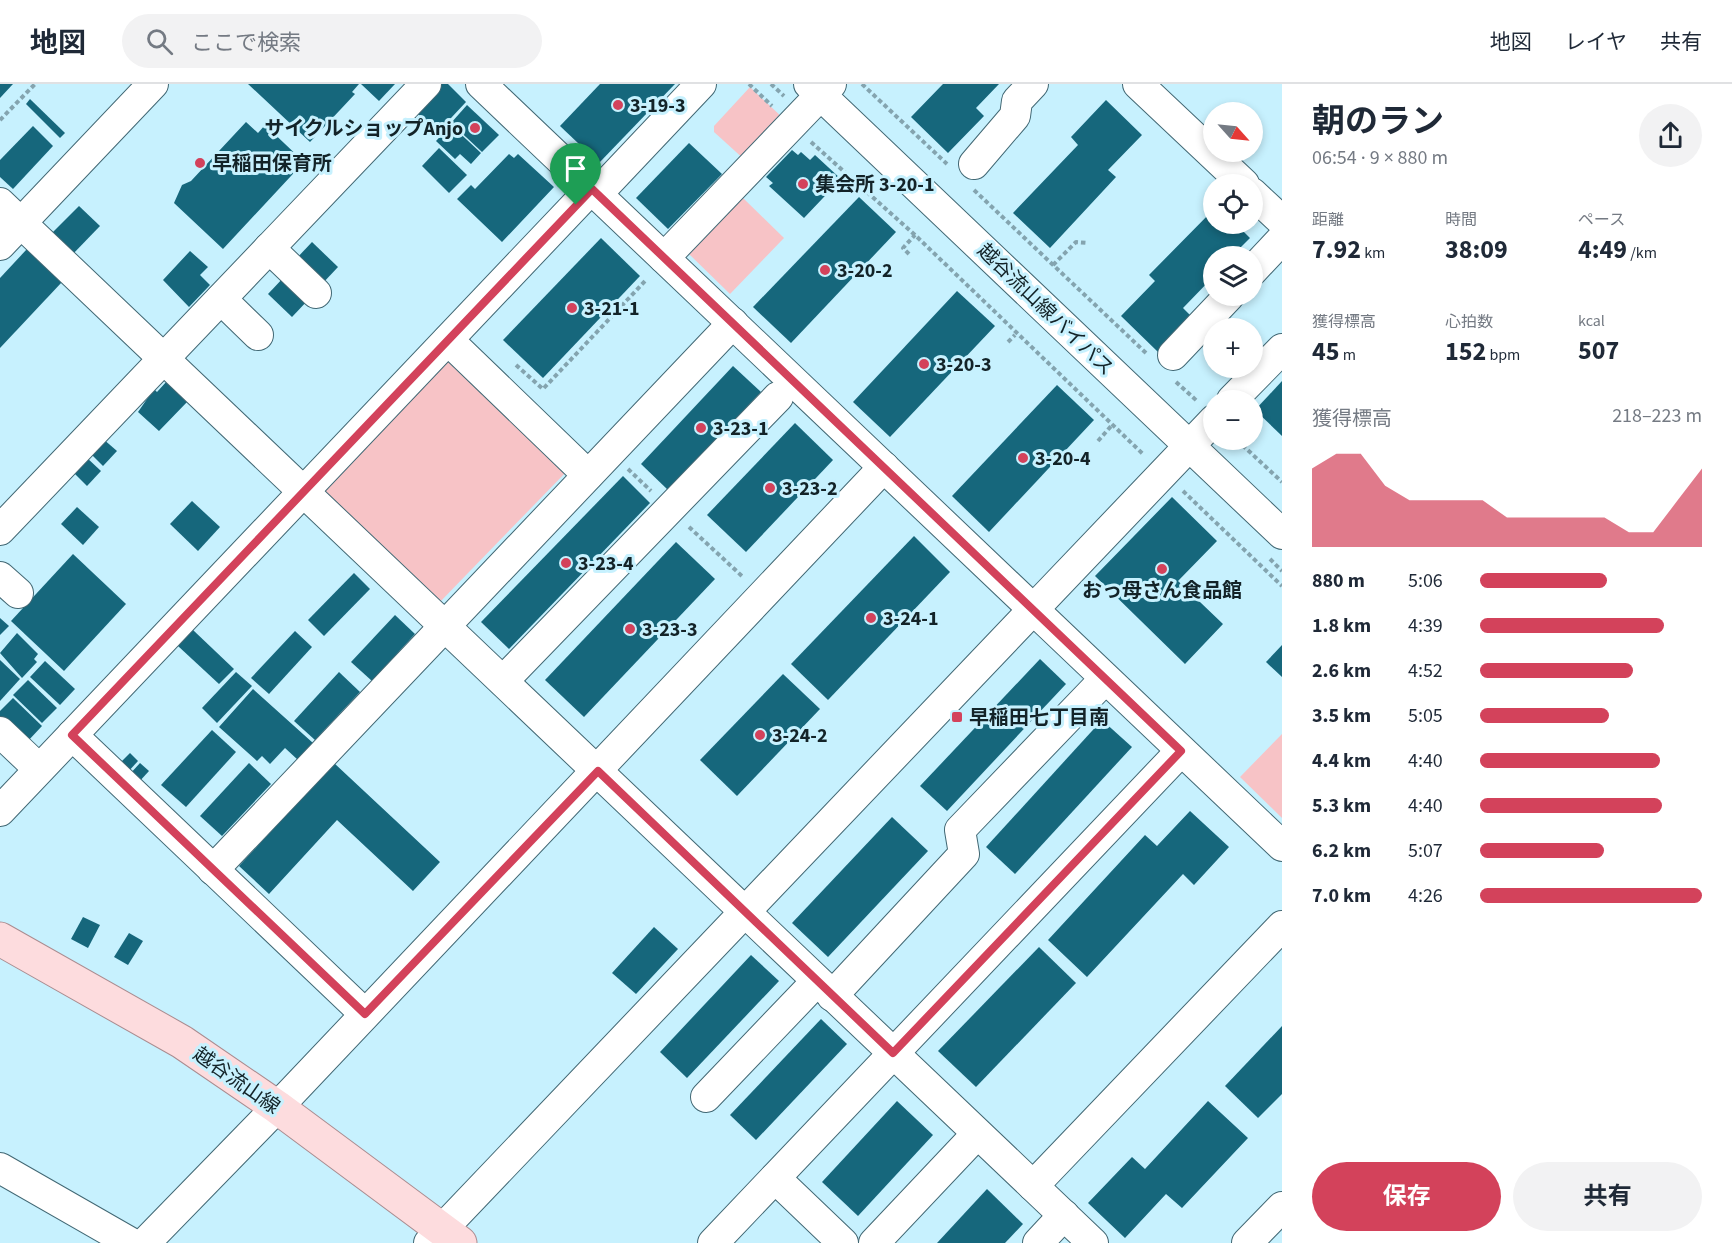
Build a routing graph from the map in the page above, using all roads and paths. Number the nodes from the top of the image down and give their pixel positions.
1 (34, 84) edge
2 (153, 84) edge
3 (426, 84) edge
4 (701, 84) edge
5 (749, 84) edge
6 (1033, 84) edge
7 (1138, 84) edge
8 (864, 85) edge
9 (820, 88) edge
10 (496, 89) edge
11 (0, 120) edge
12 (792, 125) junction
13 (964, 172) junction
14 (1233, 174) edge
15 (595, 191) junction
16 (0, 203) edge
17 (1263, 203) edge
18 (1282, 221) edge
19 (21, 223) junction
20 (915, 235) junction
21 (1282, 239) edge
22 (1088, 243) dead end
23 (0, 245) edge
24 (269, 248) junction
25 (909, 254) dead end
26 (1263, 259) edge
27 (1053, 265) junction
28 (657, 267) junction
29 (316, 293) dead end
30 (221, 299) junction
31 (1219, 306) edge
32 (733, 323) junction
33 (258, 335) dead end
34 (1016, 335) junction
35 (448, 340) junction
36 (1008, 342) dead end
37 (1282, 349) edge
38 (164, 358) junction
39 (509, 359) dead end
40 (1165, 363) junction
41 (1242, 390) edge
42 (778, 397) dead end
43 (1203, 408) edge
44 (1203, 418) edge
45 (1112, 425) junction
46 (1098, 441) dead end
47 (1189, 445) junction
48 (1248, 450) edge
49 (885, 467) junction
50 (1163, 473) junction
51 (588, 475) junction
52 (1282, 482) edge
53 (303, 492) junction
54 (0, 530) edge
55 (1282, 534) edge
56 (1282, 586) edge
57 (1034, 609) junction
58 (445, 626) junction
59 (1105, 679) junction
60 (503, 681) junction
61 (0, 732) edge
62 (72, 735) junction
63 (1181, 751) junction
64 (39, 769) junction
65 (598, 771) junction
66 (0, 811) edge
67 (1282, 846) edge
68 (213, 870) junction
69 (745, 911) junction
70 (1282, 926) edge
71 (0, 939) edge
72 (825, 988) junction
73 (365, 1014) junction
74 (893, 1053) junction
75 (706, 1097) dead end
76 (277, 1107) junction
77 (977, 1134) junction
78 (0, 1168) edge
79 (775, 1178) junction
80 (1033, 1186) junction
81 (1282, 1207) edge
82 (1064, 1215) junction
83 (443, 1239) edge
84 (131, 1243) edge
85 (145, 1243) edge
86 (713, 1243) edge
87 (843, 1243) edge
88 (874, 1243) edge
89 (1038, 1243) edge
90 (1093, 1243) edge
91 (1247, 1243) edge

1 - 11 path
2 - 19 street
3 - 24 street
4 - 15 street
5 - 12 path
6 - 13 street
7 - 14 street
8 - 13 path
9 - 12 street
9 - 47 street, 越谷流山線バイパス
10 - 15 street
12 - 20 path
12 - 28 street
13 - 27 path
15 - 28 street
15 - 35 street
16 - 19 street
17 - 18 street
19 - 23 street
19 - 38 street
20 - 25 path
20 - 34 path
21 - 26 street
22 - 27 path
24 - 29 street
24 - 30 street
27 - 40 path
28 - 32 street
28 - 39 path
30 - 33 street
30 - 38 street
31 - 40 street
32 - 49 street
32 - 51 street
34 - 36 path
34 - 45 path
35 - 51 street
35 - 53 street
37 - 41 street
38 - 53 street
38 - 54 street
40 - 43 path
42 - 60 street
44 - 47 street
45 - 46 path
45 - 50 path
47 - 50 street
47 - 55 street, 越谷流山線バイパス
48 - 52 path
49 - 57 street
49 - 65 street
50 - 56 path
50 - 57 street
51 - 58 street
53 - 58 street
53 - 62 street
57 - 59 street
57 - 69 street
58 - 60 street
58 - 68 street
59 - 63 street
59 - 72 street
60 - 65 street
61 - 64 street
62 - 64 street
62 - 68 street
63 - 67 street
63 - 74 street
64 - 66 street
65 - 69 street
65 - 73 street
68 - 73 street
69 - 72 street
69 - 83 street
70 - 80 street
71 - 76 main road, 越谷流山線
72 - 74 street
72 - 75 street
73 - 76 street
74 - 77 street
74 - 79 street
76 - 83 main road, 越谷流山線
76 - 85 street
77 - 80 street
77 - 88 street
78 - 84 street
79 - 86 street
79 - 87 street
80 - 82 street
81 - 91 street
82 - 89 street
82 - 90 street

